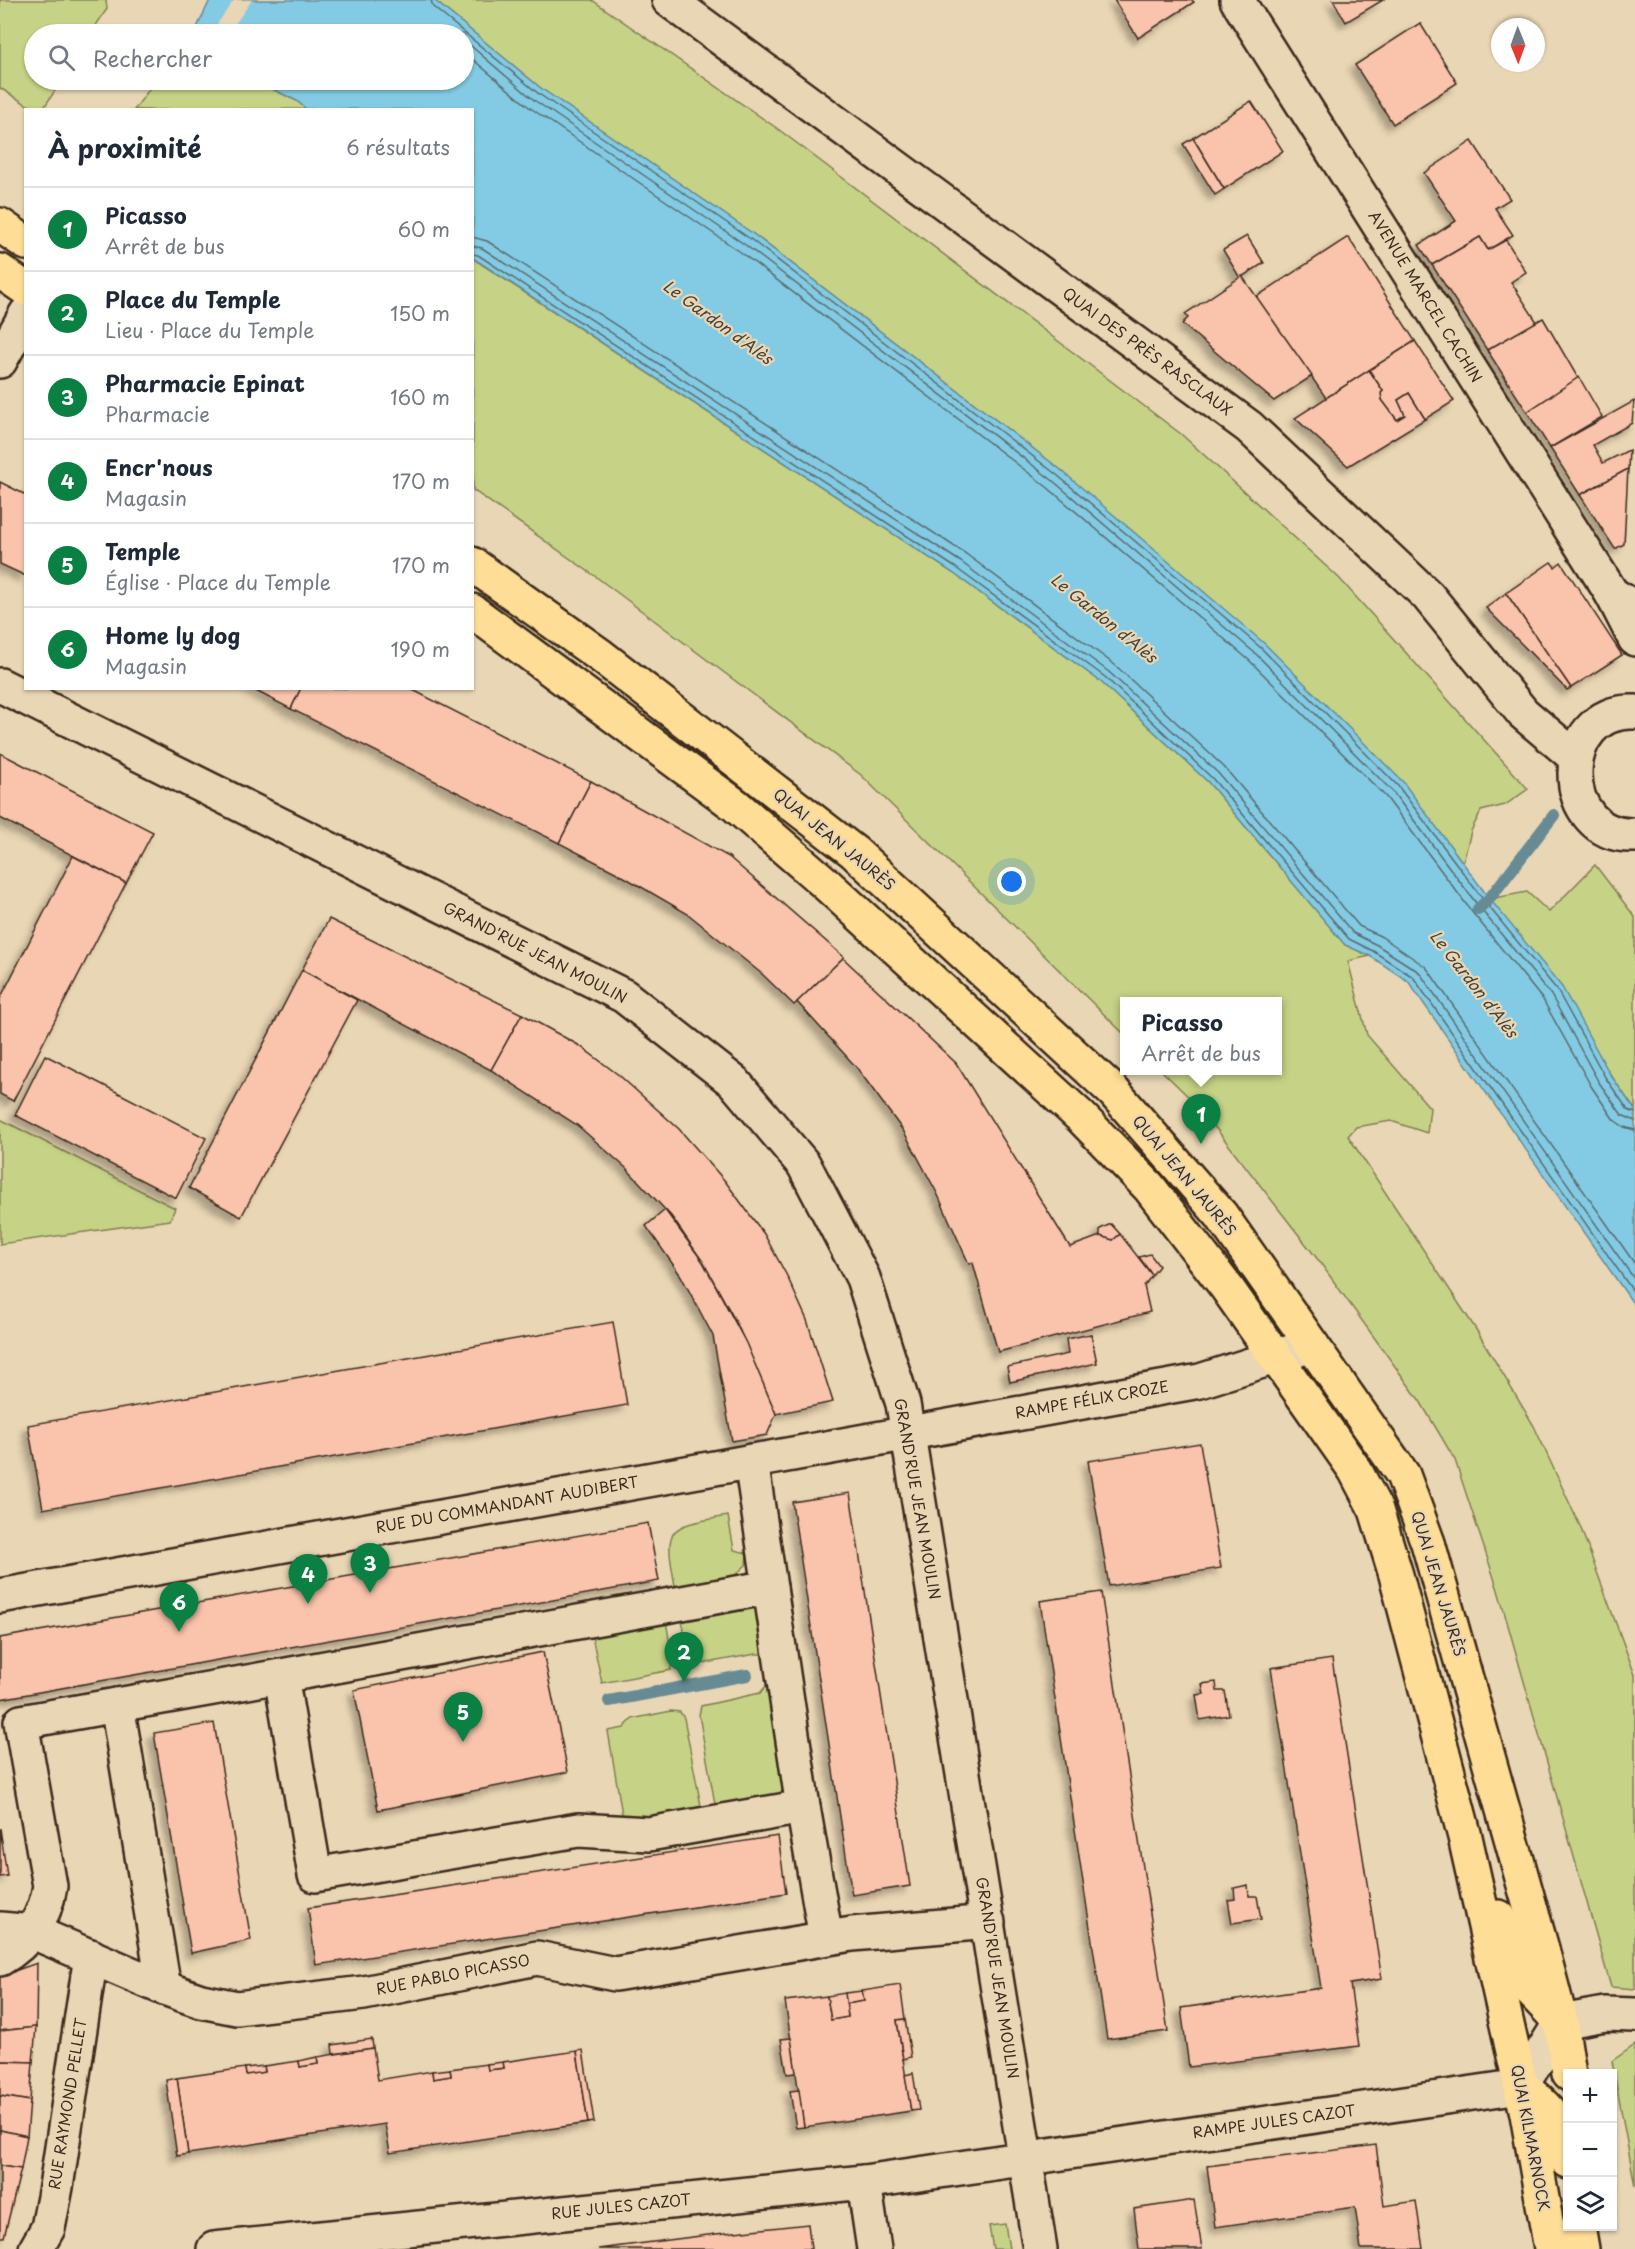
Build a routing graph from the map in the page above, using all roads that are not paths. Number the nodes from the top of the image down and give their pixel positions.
1 (669, 0) edge
2 (1238, 0) edge
3 (0, 225) edge
4 (24, 242) edge
5 (0, 271) edge
6 (24, 288) edge
7 (24, 318) edge
8 (0, 361) edge
9 (474, 565) edge
10 (1624, 601) edge
11 (474, 612) edge
12 (1635, 639) edge
13 (0, 685) edge
14 (1635, 712) edge
15 (1576, 758) junction
16 (1635, 835) edge
17 (1312, 1345) junction
18 (1273, 1357) junction
19 (908, 1432) junction
20 (751, 1461) junction
21 (770, 1587) junction
22 (0, 1596) edge
23 (281, 1676) junction
24 (117, 1705) junction
25 (803, 1807) junction
26 (1465, 1837) junction
27 (988, 1922) junction
28 (0, 1929) edge
29 (33, 1932) junction
30 (826, 1938) junction
31 (91, 1956) junction
32 (0, 1959) edge
33 (164, 1988) junction
34 (1597, 2017) edge
35 (1571, 2069) edge
36 (1521, 2086) junction
37 (1563, 2139) edge
38 (1027, 2159) junction
39 (864, 2182) junction
40 (1579, 2231) edge
41 (1592, 2231) edge
42 (36, 2249) edge
43 (214, 2249) edge
44 (874, 2249) edge
45 (1040, 2249) edge
46 (1551, 2249) edge
47 (1582, 2249) edge
48 (1594, 2249) edge

1 - 15 street, QUAI DES PRÈS RASCLAUX
2 - 10 street, AVENUE MARCEL CACHIN
3 - 4 main road
5 - 6 main road
7 - 8 street
9 - 17 main road, QUAI JEAN JAURÈS
10 - 12 street, AVENUE MARCEL CACHIN
11 - 18 main road
13 - 19 street, GRAND'RUE JEAN MOULIN
14 - 15 street
15 - 16 street
17 - 18 street, RAMPE FÉLIX CROZE
17 - 34 main road, QUAI JEAN JAURÈS
18 - 19 street, RAMPE FÉLIX CROZE
18 - 26 main road
19 - 20 street, RUE DU COMMANDANT AUDIBERT
19 - 27 street, GRAND'RUE JEAN MOULIN
20 - 21 street
20 - 22 street, RUE DU COMMANDANT AUDIBERT
21 - 23 street
21 - 25 street
23 - 24 street
23 - 25 street
24 - 29 street
24 - 33 street
25 - 30 street
26 - 34 main road
26 - 36 main road, QUAI KILMARNOCK
27 - 30 street, RUE PABLO PICASSO
27 - 38 street, GRAND'RUE JEAN MOULIN
28 - 29 street, RUE PABLO PICASSO
29 - 31 street, RUE PABLO PICASSO
29 - 32 street
30 - 33 street, RUE PABLO PICASSO
31 - 33 street, RUE PABLO PICASSO
31 - 42 street, RUE RAYMOND PELLET
34 - 35 main road
34 - 36 street
36 - 37 main road
36 - 38 street, RAMPE JULES CAZOT
36 - 46 main road, QUAI KILMARNOCK
38 - 39 street, RUE JULES CAZOT
38 - 45 street, GRAND'RUE JEAN MOULIN
39 - 43 street, RUE JULES CAZOT
39 - 44 street
40 - 47 main road
41 - 48 main road

